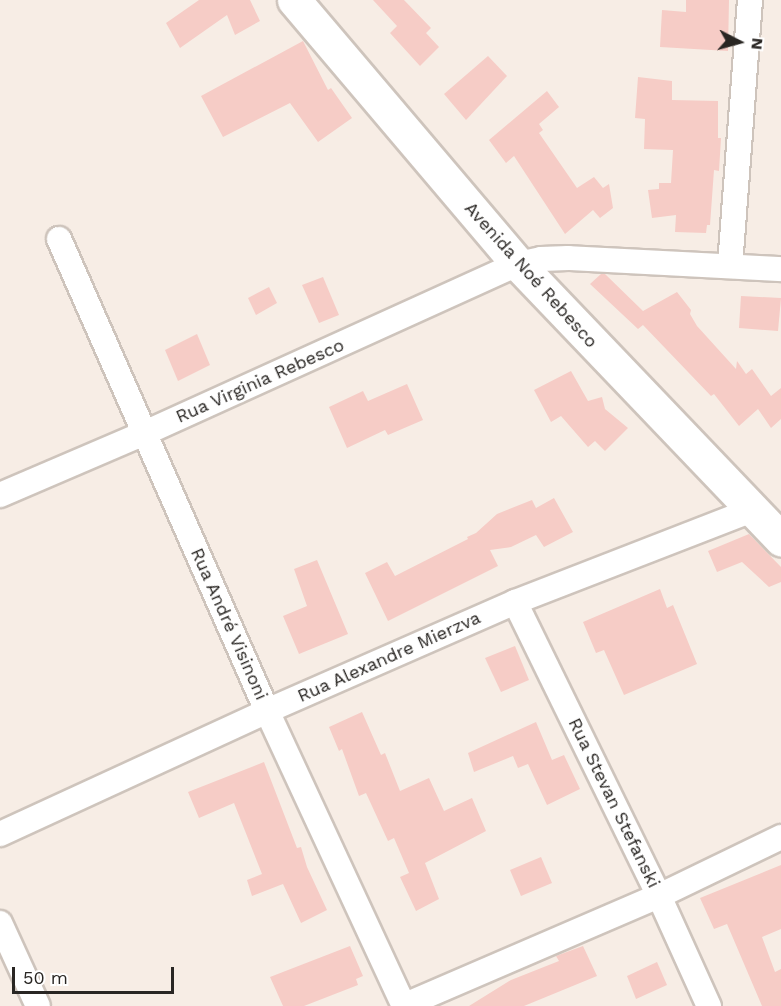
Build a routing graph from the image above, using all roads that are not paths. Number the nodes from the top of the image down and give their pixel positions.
1 (294, 0) edge
2 (750, 0) edge
3 (59, 239) dead end
4 (518, 264) junction
5 (730, 266) junction
6 (781, 269) edge
7 (145, 433) junction
8 (0, 495) edge
9 (752, 510) junction
10 (781, 539) edge
11 (515, 602) junction
12 (267, 711) junction
13 (0, 834) edge
14 (781, 837) edge
15 (659, 896) junction
16 (0, 923) edge
17 (38, 1006) edge
18 (404, 1006) edge
19 (709, 1006) edge

1 - 4 main road, Avenida Noé Rebesco
2 - 5 street
3 - 7 street, Rua André Visinoni
4 - 5 street, Rua Virginia Rebesco
4 - 7 street, Rua Virginia Rebesco
4 - 9 main road, Avenida Noé Rebesco
5 - 6 street, Rua Virginia Rebesco
7 - 8 street, Rua Virginia Rebesco
7 - 12 street, Rua André Visinoni
9 - 10 main road, Avenida Noé Rebesco
9 - 11 street, Rua Alexandre Mierzva
11 - 12 street, Rua Alexandre Mierzva
11 - 15 street, Rua Stevan Stefanski
12 - 13 street, Rua Alexandre Mierzva
12 - 18 street, Rua André Visinoni
14 - 15 street
15 - 18 street
15 - 19 street, Rua Stevan Stefanski
16 - 17 street

